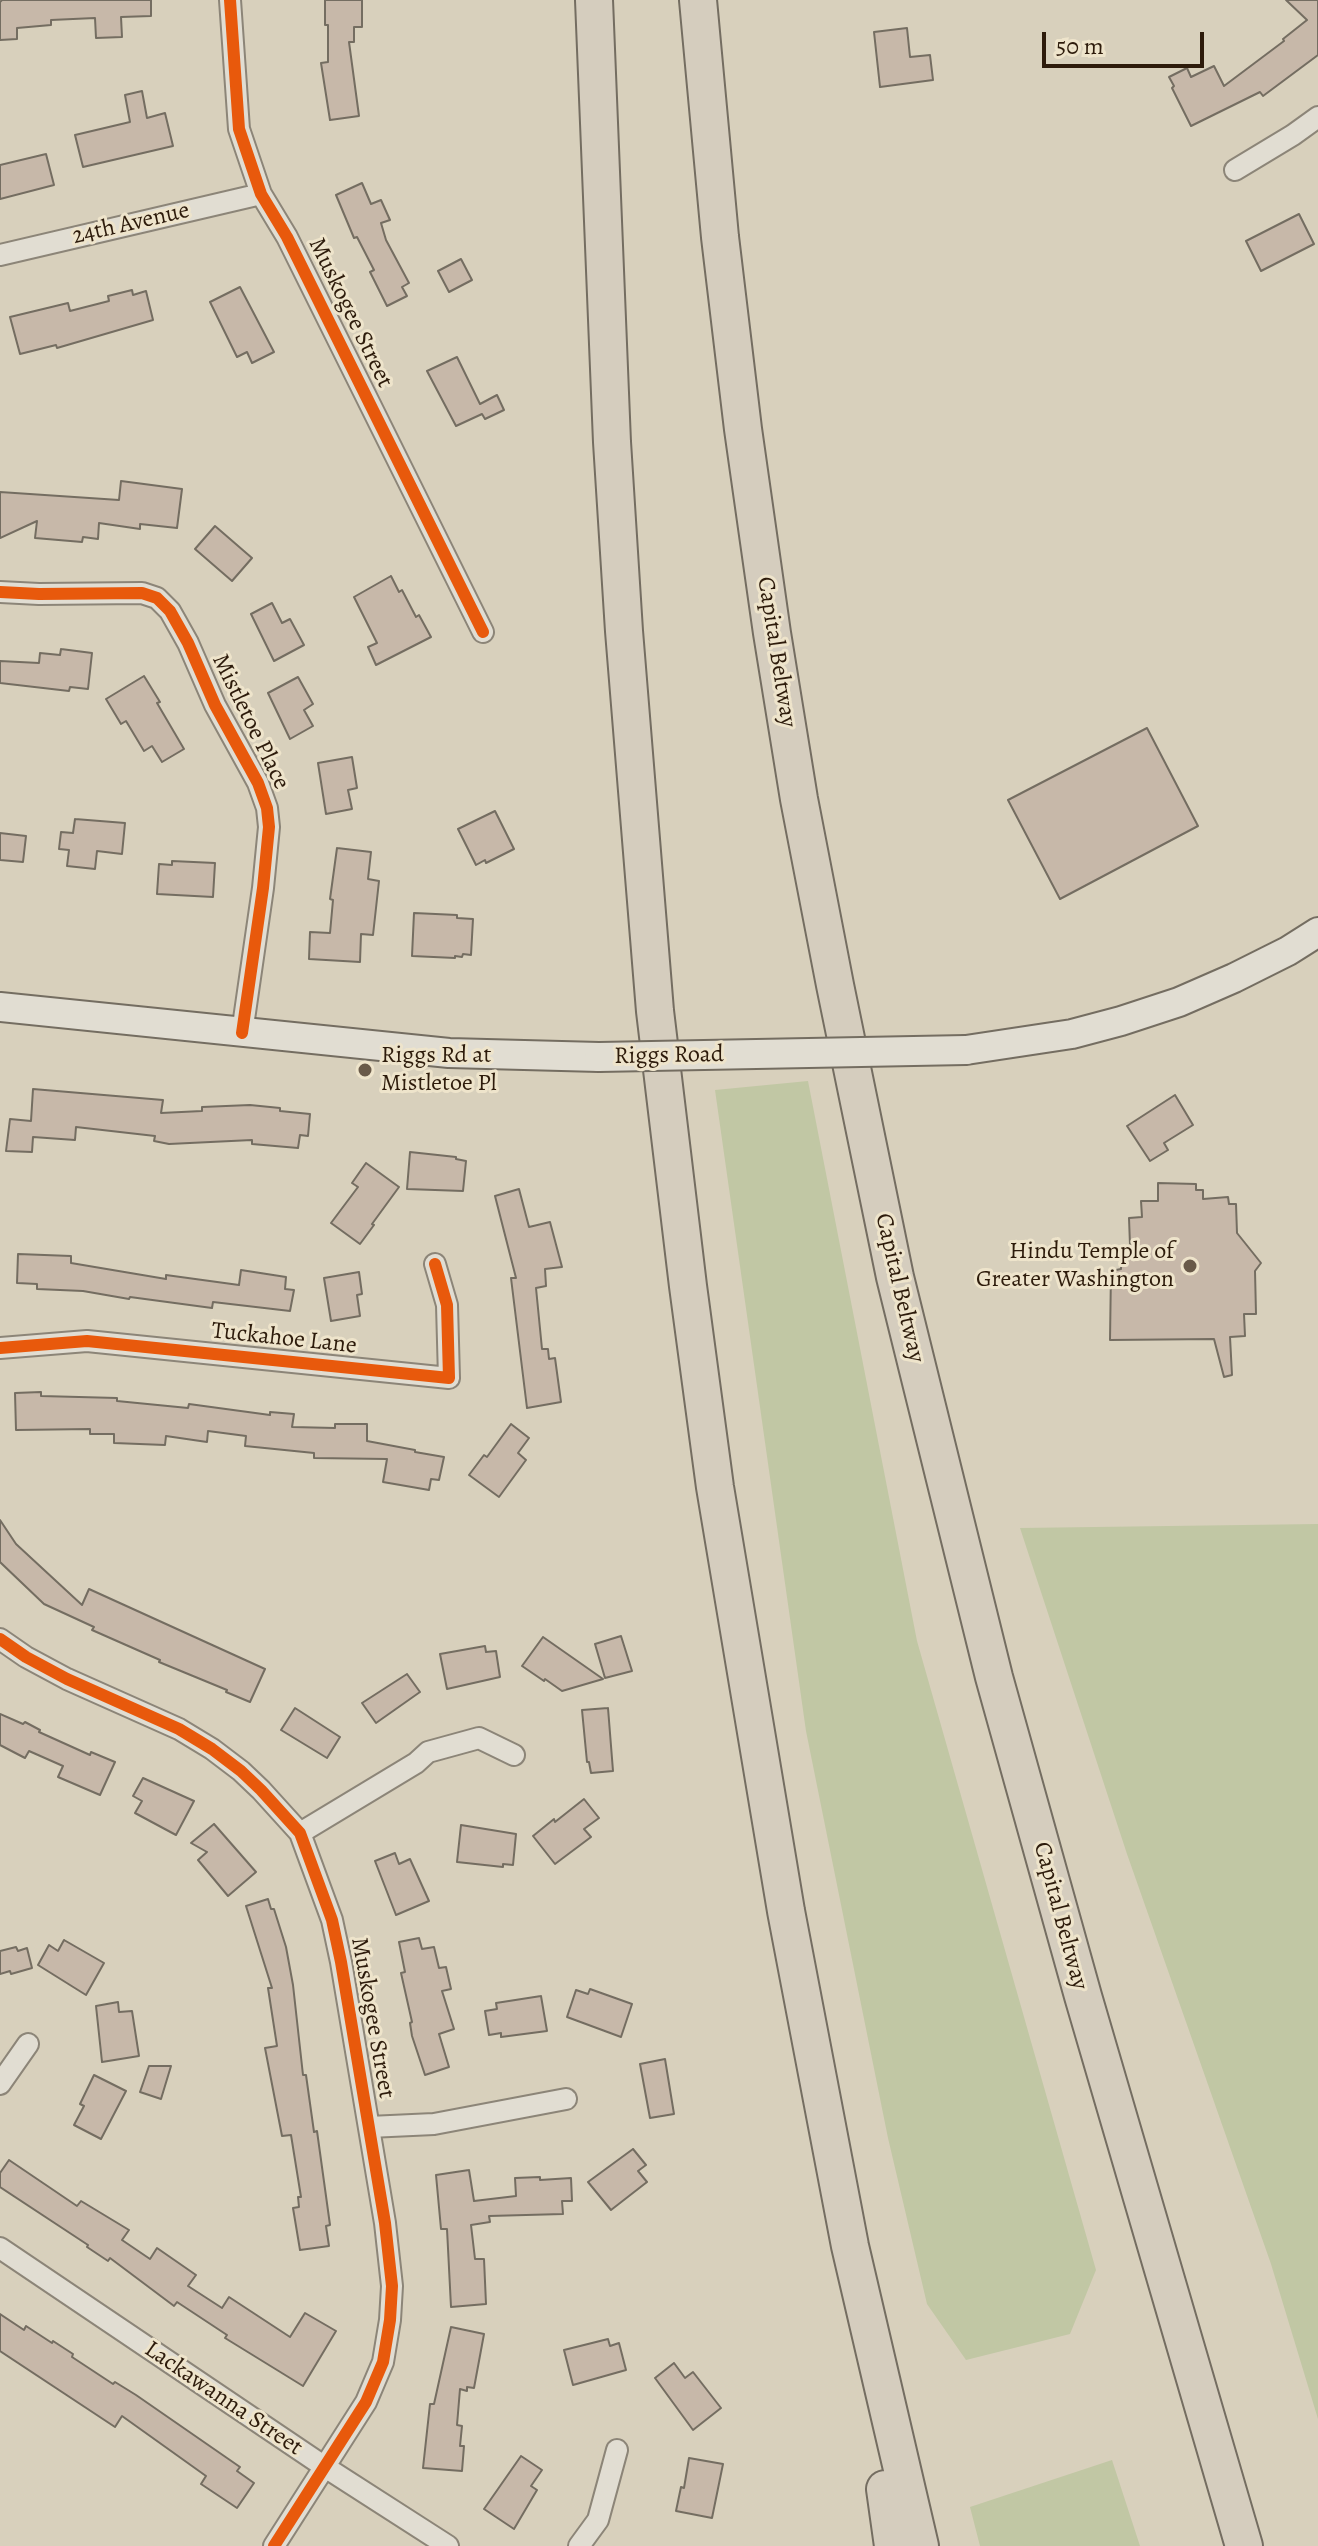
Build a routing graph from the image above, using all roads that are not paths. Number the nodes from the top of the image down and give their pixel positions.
1 (230, 0) edge
2 (594, 0) edge
3 (698, 0) edge
4 (1318, 117) edge
5 (1235, 170) dead end
6 (261, 194) junction
7 (0, 255) edge
8 (0, 592) edge
9 (483, 632) dead end
10 (1318, 932) edge
11 (0, 1007) edge
12 (242, 1033) junction
13 (435, 1264) dead end
14 (0, 1348) edge
15 (0, 1639) edge
16 (514, 1755) dead end
17 (300, 1833) junction
18 (28, 2044) dead end
19 (0, 2084) edge
20 (566, 2099) dead end
21 (369, 2127) junction
22 (850, 2246) junction
23 (0, 2248) edge
24 (617, 2450) dead end
25 (325, 2467) junction
26 (274, 2546) edge
27 (448, 2546) edge
28 (579, 2546) edge
29 (893, 2546) edge
30 (920, 2546) edge
31 (1247, 2546) edge

1 - 6 street, Muskogee Street
2 - 22 highway
3 - 31 highway, Capital Beltway
4 - 5 street
6 - 7 street, 24th Avenue
6 - 9 street, Muskogee Street
8 - 12 street, Mistletoe Place
10 - 12 main road, Riggs Road, bridge
11 - 12 main road, Riggs Road
13 - 14 street, Tuckahoe Lane
15 - 17 street, Muskogee Street
16 - 17 street
17 - 21 street, Muskogee Street
18 - 19 street
20 - 21 street
21 - 25 street, Muskogee Street
22 - 29 highway
22 - 30 highway
23 - 25 street, Lackawanna Street
24 - 28 street
25 - 26 street, Muskogee Street
25 - 27 street, Lackawanna Street

